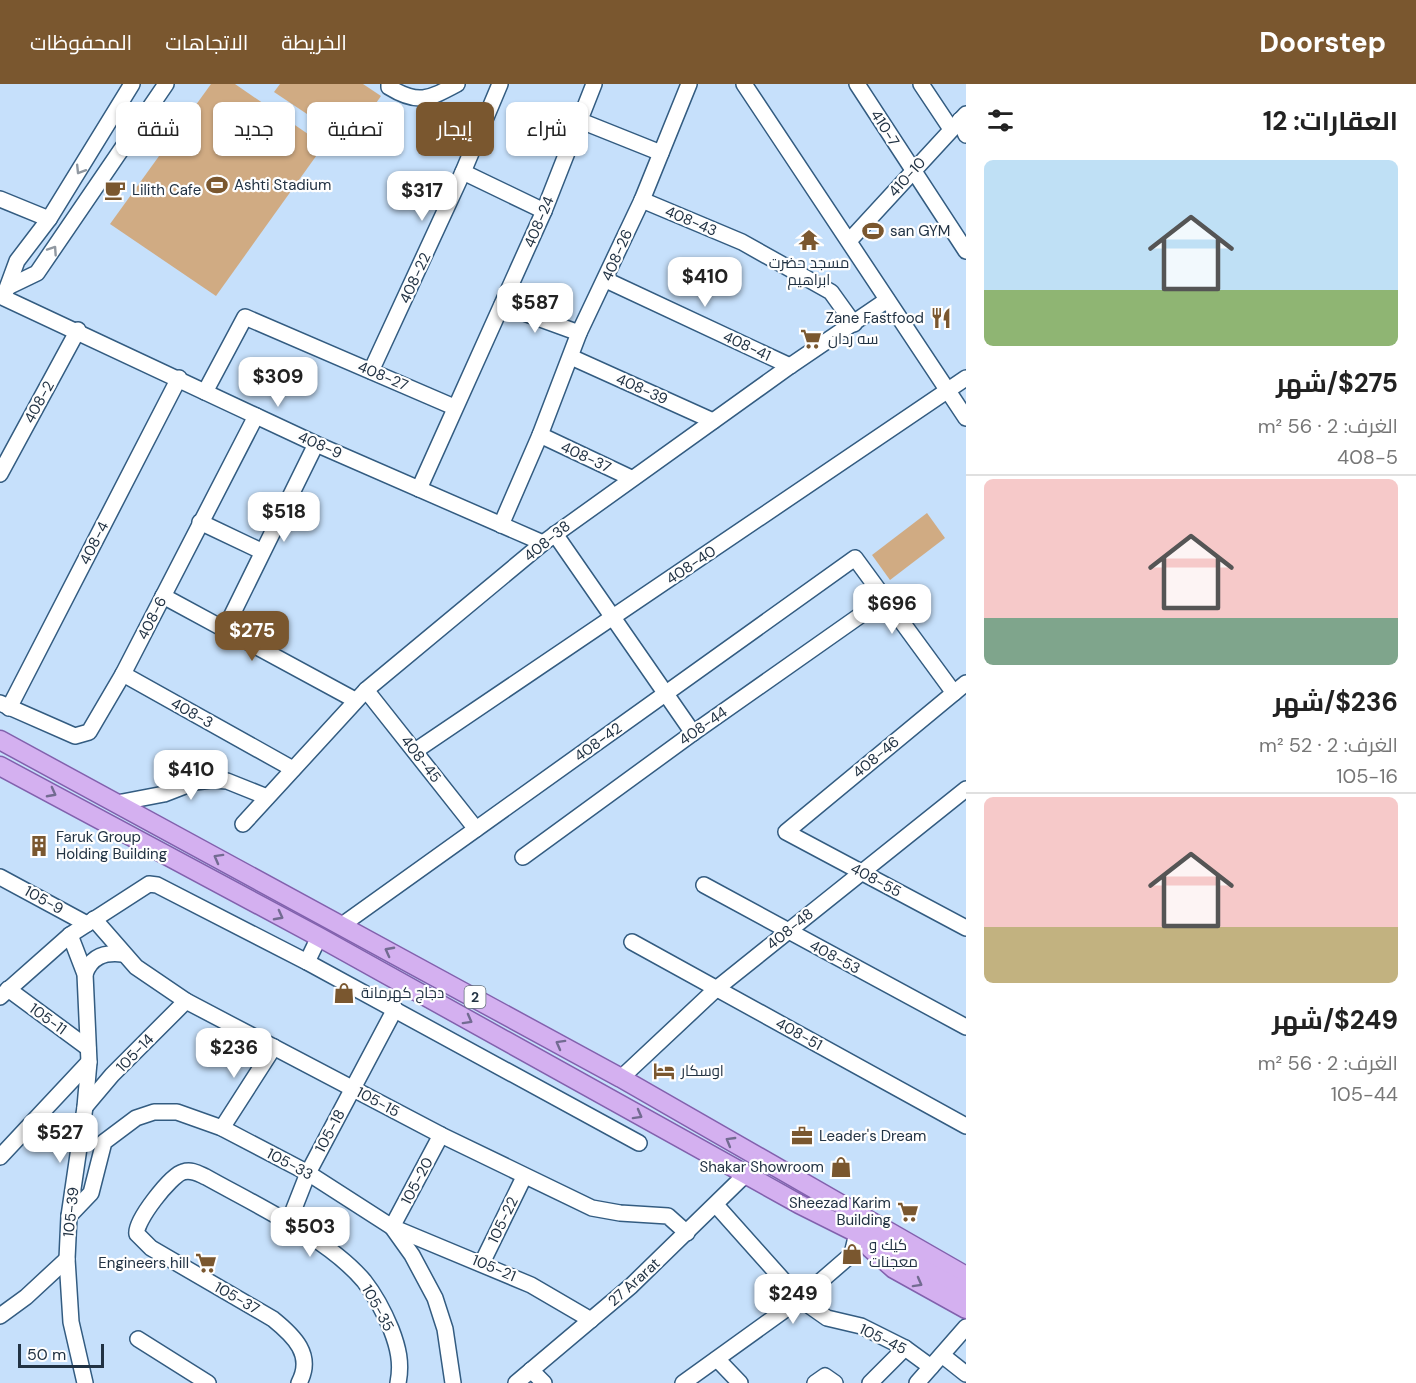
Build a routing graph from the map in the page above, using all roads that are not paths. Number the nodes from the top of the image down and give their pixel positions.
1 (132, 84) edge
2 (165, 84) edge
3 (389, 84) edge
4 (457, 84) edge
5 (500, 84) edge
6 (594, 84) edge
7 (689, 84) edge
8 (744, 84) edge
9 (857, 84) edge
10 (921, 84) edge
11 (427, 91) edge
12 (588, 102) edge
13 (959, 121) edge
14 (588, 124) edge
15 (966, 135) edge
16 (661, 153) junction
17 (567, 156) edge
18 (464, 172) junction
19 (912, 172) junction
20 (0, 199) edge
21 (642, 200) junction
22 (544, 211) junction
23 (49, 219) junction
24 (849, 241) junction
25 (966, 251) edge
26 (606, 280) junction
27 (4, 294) edge
28 (887, 300) junction
29 (502, 304) junction
30 (854, 324) junction
31 (78, 330) junction
32 (579, 333) junction
33 (572, 357) junction
34 (790, 366) junction
35 (371, 372) junction
36 (179, 378) junction
37 (966, 378) edge
38 (948, 390) junction
39 (205, 392) junction
40 (454, 407) junction
41 (256, 416) junction
42 (966, 418) edge
43 (713, 420) junction
44 (540, 435) junction
45 (316, 444) junction
46 (0, 474) edge
47 (631, 478) junction
48 (419, 489) junction
49 (200, 522) junction
50 (501, 525) junction
51 (549, 538) junction
52 (261, 551) junction
53 (163, 596) junction
54 (885, 598) junction
55 (613, 618) junction
56 (225, 629) junction
57 (123, 674) junction
58 (960, 688) edge
59 (666, 693) junction
60 (361, 695) junction
61 (4, 705) edge
62 (693, 733) junction
63 (0, 740) edge
64 (415, 752) junction
65 (0, 766) edge
66 (293, 769) junction
67 (966, 789) edge
68 (267, 797) junction
69 (117, 803) junction
70 (243, 824) dead end
71 (476, 830) junction
72 (786, 832) joint
73 (523, 857) dead end
74 (862, 872) junction
75 (0, 877) edge
76 (704, 885) dead end
77 (91, 921) junction
78 (963, 922) edge
79 (342, 925) junction
80 (788, 932) junction
81 (70, 935) junction
82 (319, 937) junction
83 (632, 942) dead end
84 (122, 954) junction
85 (307, 962) junction
86 (84, 974) junction
87 (716, 989) junction
88 (4, 993) edge
89 (186, 1000) junction
90 (395, 1009) junction
91 (966, 1028) edge
92 (274, 1047) junction
93 (88, 1055) junction
94 (621, 1078) junction
95 (352, 1088) junction
96 (85, 1107) junction
97 (966, 1126) edge
98 (222, 1128) junction
99 (441, 1136) junction
100 (639, 1143) dead end
101 (0, 1157) edge
102 (308, 1173) junction
103 (746, 1174) junction
104 (524, 1177) junction
105 (716, 1205) junction
106 (69, 1216) junction
107 (288, 1224) junction
108 (860, 1225) junction
109 (392, 1227) junction
110 (687, 1233) junction
111 (137, 1234) joint
112 (68, 1259) junction
113 (482, 1263) junction
114 (966, 1263) edge
115 (940, 1270) junction
116 (966, 1276) edge
117 (966, 1293) edge
118 (801, 1299) junction
119 (966, 1309) edge
120 (0, 1316) edge
121 (591, 1320) junction
122 (966, 1327) edge
123 (138, 1340) dead end
124 (905, 1348) junction
125 (942, 1355) junction
126 (717, 1359) junction
127 (931, 1367) junction
128 (531, 1370) junction
129 (966, 1374) edge
130 (85, 1383) edge
131 (208, 1383) edge
132 (299, 1383) edge
133 (399, 1383) edge
134 (453, 1383) edge
135 (516, 1383) edge
136 (544, 1383) edge
137 (683, 1383) edge
138 (740, 1383) edge
139 (815, 1383) edge
140 (835, 1383) edge
141 (870, 1383) edge
142 (917, 1383) edge

1 -> 23 street
27 -> 2 street
3 - 11 street
4 - 11 street
5 - 18 street, 408-22
6 - 12 street, 408-24
7 - 16 street, 408-26
8 - 24 street
9 - 19 street, 410-7
10 - 13 street
13 - 15 street
13 - 19 street, 410-10
14 - 16 street
16 - 21 street, 408-26
17 - 22 street, 408-24
18 - 22 street
18 - 35 street, 408-22
19 - 24 street, 410-10
19 - 25 street, 410-7
20 - 23 street
21 - 26 street, 408-26
21 - 30 street, 408-43
22 - 29 street, 408-24
23 - 27 street
24 - 28 street
26 - 32 street, 408-26
26 - 34 street, 408-41
27 - 31 street, 408-9
28 - 30 street, 408-38
28 - 38 street
29 - 32 street
29 - 40 street, 408-24
30 - 34 street, 408-38
31 - 36 street, 408-9
31 - 46 street, 408-2
32 - 33 street, 408-26
33 - 43 street, 408-39
33 - 44 street, 408-26
34 - 43 street, 408-38
35 - 39 street, 408-27
35 - 40 street, 408-27
36 - 39 street, 408-9
36 - 61 street, 408-4
37 - 38 street, 408-40
38 - 42 street
38 - 55 street, 408-40
39 - 41 street, 408-9
40 - 48 street, 408-24
41 - 45 street, 408-9
41 - 49 street, 408-6
43 - 47 street, 408-38
44 - 47 street, 408-37
44 - 50 street, 408-26
45 - 48 street, 408-9
45 - 52 street
47 - 51 street, 408-38
48 - 50 street, 408-9
49 - 52 street
49 - 53 street, 408-6
50 - 51 street, 408-9
51 - 55 street
51 - 60 street, 408-38
52 - 56 street
53 - 56 street
53 - 57 street, 408-6
54 - 58 street
54 - 59 street, 408-42
54 - 62 street, 408-44
55 - 59 street
55 - 64 street, 408-40
56 - 60 street
57 - 61 street, 408-6
57 - 66 street, 408-3
58 - 72 street, 408-46
59 - 62 street
59 - 71 street, 408-42
60 - 64 street, 408-45
60 - 66 street, 408-38
62 - 73 street, 408-44
63 - 69 main road, 2
64 - 71 street, 408-45
65 -> 82 main road, 2
66 - 68 street, 408-38
67 - 74 street, 408-48
68 - 69 street
68 - 70 street, 408-38
79 -> 69 main road, 2
71 - 79 street, 408-42
72 - 74 street, 408-55
74 - 78 street, 408-55
74 - 80 street, 408-48
75 - 77 street, 105-9
76 - 80 street, 408-53
77 - 81 street
77 - 84 street, 105-15
77 - 85 street
94 -> 79 main road, 2
80 - 87 street, 408-48
80 - 91 street, 408-53
81 - 86 street, 105-39
81 - 88 street
82 - 85 street
82 -> 103 main road, 2
83 - 87 street, 408-51
84 - 86 street
84 - 89 street, 105-15
85 - 90 street
86 - 93 street, 105-39
87 - 94 street, 408-48
87 - 97 street, 408-51
88 - 93 street, 105-11
89 - 92 street, 105-15
89 - 96 street, 105-14
90 - 95 street, 105-18
90 - 100 street
92 - 95 street, 105-15
92 - 98 street
93 - 96 street, 105-39
93 - 101 street
108 -> 94 main road, 2
95 - 99 street, 105-15
95 - 102 street, 105-18
96 - 106 street, 105-39
98 - 102 street, 105-33
98 - 106 street, 105-33
99 - 104 street, 105-15
99 - 109 street, 105-20
102 - 107 street, 105-18
102 - 109 street, 105-33
103 - 105 street, 27 Ararat
103 - 108 main road, 2
104 - 110 street, 105-15
104 - 113 street, 105-22
105 - 110 street, 27 Ararat
105 - 118 street, 105-45
106 - 112 street, 105-39
107 - 111 street, 105-35
107 - 133 street, 105-35
108 - 114 main road
108 - 115 main road, 2
108 - 118 street
108 -> 119 main road
109 - 113 street, 105-21
109 - 134 street, 105-33
110 - 121 street, 27 Ararat
111 - 132 street, 105-37
112 - 120 street
112 - 130 street, 105-39
113 - 121 street, 105-21
115 - 116 main road, 2
115 - 117 main road, 2
118 - 124 street, 105-45
118 - 126 street
121 - 128 street, 27 Ararat
122 - 125 street
123 - 131 street
124 - 127 street, 105-45
124 - 141 street
125 - 127 street
125 - 129 street
126 - 137 street
126 - 138 street
127 - 142 street
128 - 135 street, 27 Ararat
128 - 136 street
139 - 140 street

